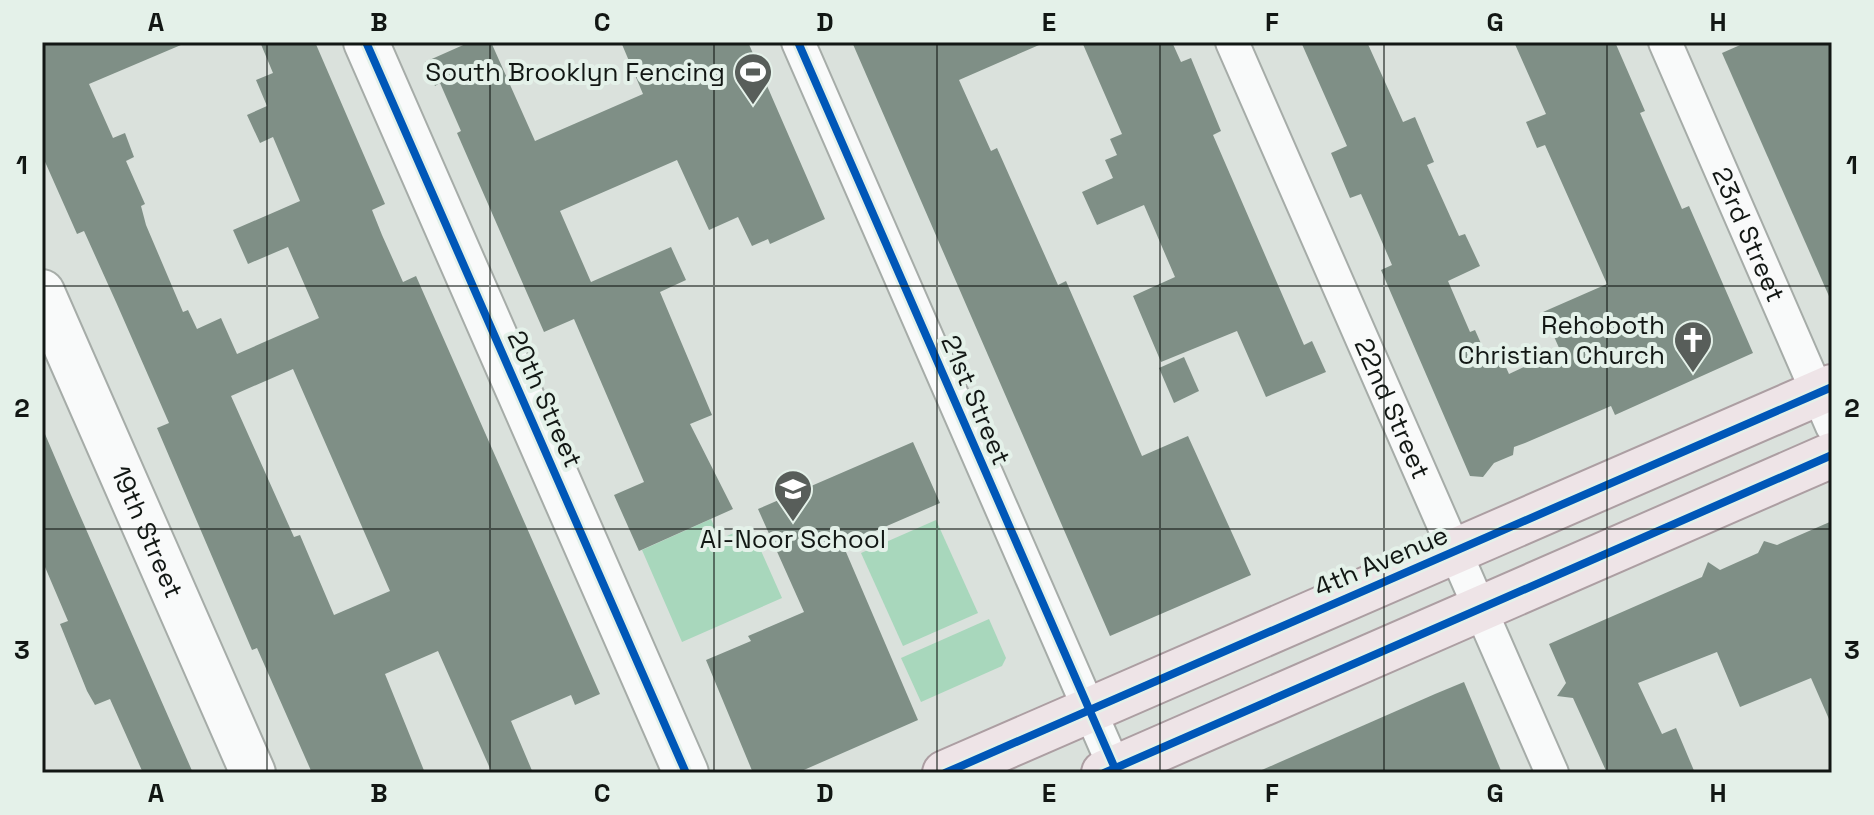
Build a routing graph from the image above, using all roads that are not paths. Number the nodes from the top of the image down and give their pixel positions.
1 (366, 42) edge
2 (798, 42) edge
3 (1232, 42) edge
4 (1665, 42) edge
5 (42, 292) edge
6 (1827, 402) edge
7 (1832, 455) edge
8 (1455, 551) junction
9 (1480, 609) junction
10 (1089, 709) junction
11 (1112, 771) edge
12 (253, 773) edge
13 (686, 773) edge
14 (945, 773) edge
15 (1552, 773) edge

1 - 13 main road, 20th Street
2 - 10 street, 21st Street
3 - 8 street, 22nd Street
4 - 6 street, 23rd Street
5 - 12 main road, 19th Street
6 - 8 main road, 4th Avenue
7 - 9 main road
8 - 9 street, 22nd Street
8 - 10 main road, 4th Avenue
9 - 11 main road
9 - 15 street, 22nd Street
10 - 11 street, 21st Street
10 - 14 main road, 4th Avenue

